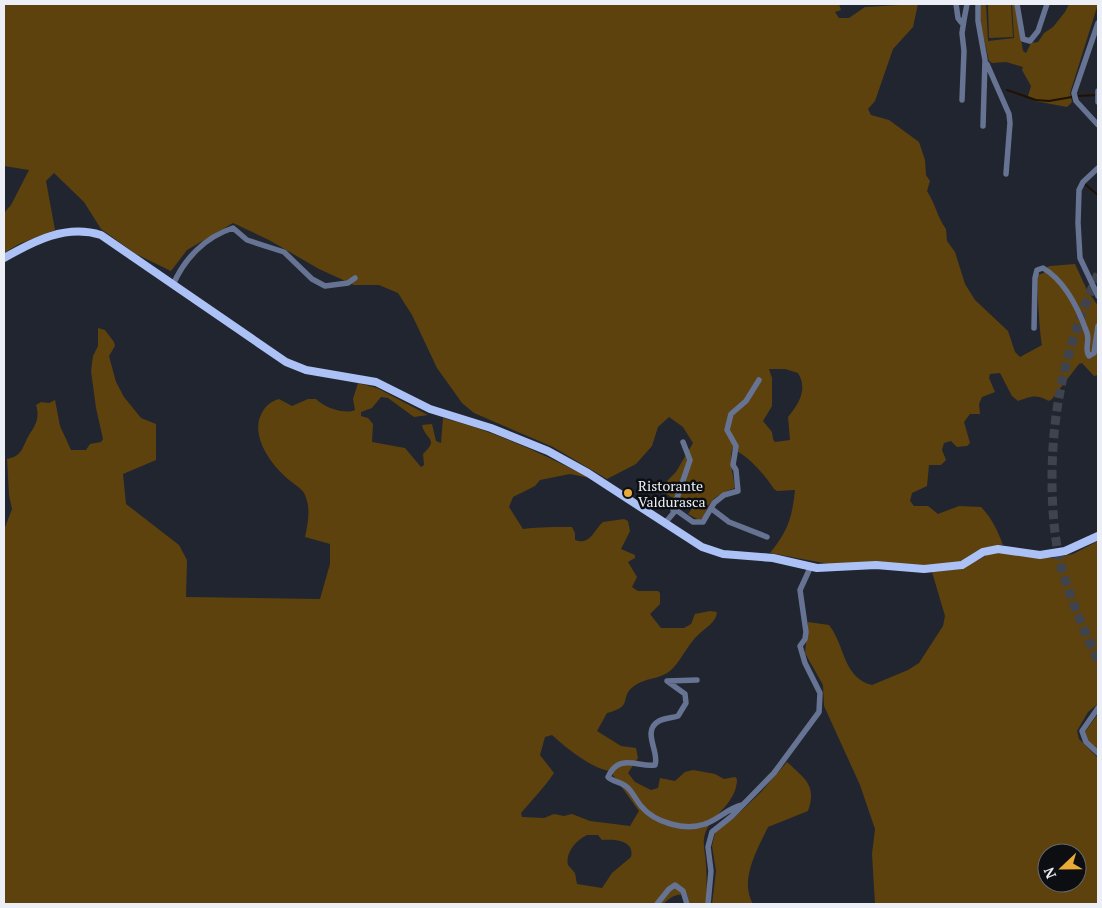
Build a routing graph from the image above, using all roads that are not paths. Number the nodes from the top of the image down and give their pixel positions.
1 (956, 4) edge
2 (967, 4) edge
3 (978, 4) edge
4 (1017, 4) edge
5 (1047, 4) edge
6 (964, 20) junction
7 (1098, 23) edge
8 (985, 60) junction
9 (1098, 91) edge
10 (962, 100) dead end
11 (1098, 102) edge
12 (1098, 125) edge
13 (983, 126) dead end
14 (1098, 168) edge
15 (1006, 174) dead end
16 (4, 258) edge
17 (355, 278) dead end
18 (174, 285) junction
19 (1098, 296) edge
20 (1098, 326) edge
21 (1034, 328) dead end
22 (759, 380) dead end
23 (683, 442) dead end
24 (712, 509) junction
25 (673, 510) junction
26 (665, 523) junction
27 (1098, 536) edge
28 (766, 537) dead end
29 (811, 566) junction
30 (697, 680) dead end
31 (1098, 708) edge
32 (1098, 753) edge
33 (742, 805) junction
34 (657, 904) edge
35 (687, 904) edge
36 (708, 904) edge

1 - 6 street
2 - 6 street
3 - 8 street
4 - 5 street
6 - 10 street
7 - 12 street
8 - 13 street
8 - 15 street
9 - 11 street
14 - 19 street
16 - 18 main road
17 - 18 street
18 - 26 main road
20 - 21 street
22 - 24 street
23 - 25 street
24 - 25 street
24 - 28 street
25 - 26 street
26 - 29 main road
27 - 29 main road
29 - 33 street
30 - 33 street
31 - 32 street
33 - 36 street
34 - 35 street

